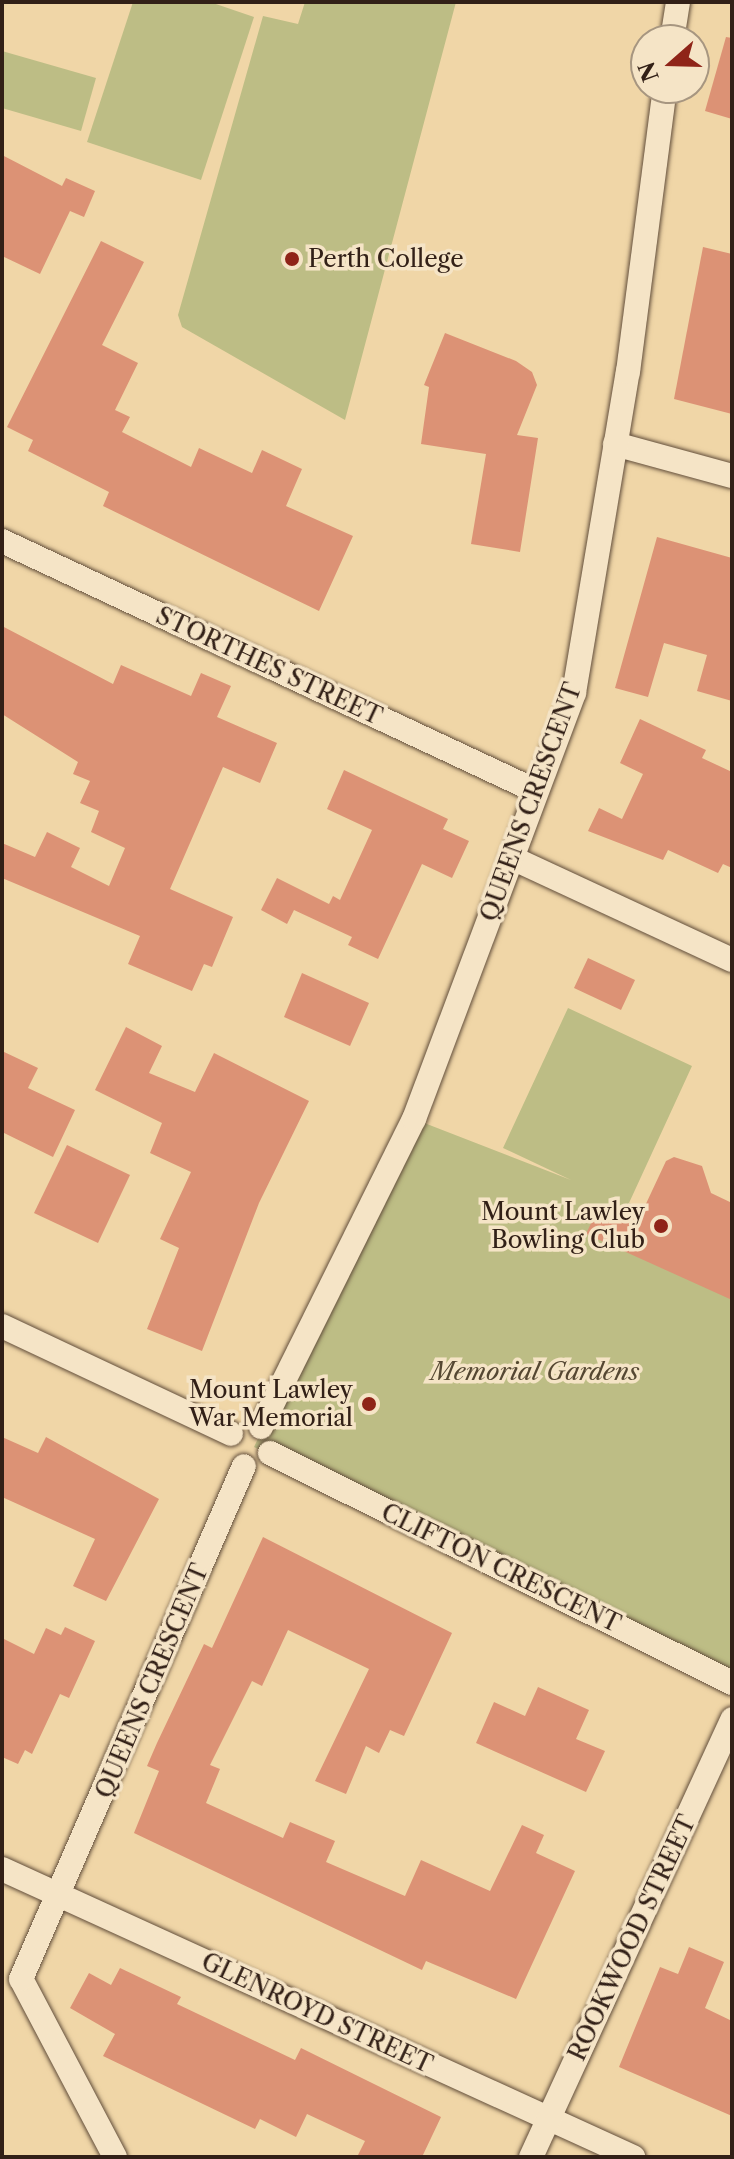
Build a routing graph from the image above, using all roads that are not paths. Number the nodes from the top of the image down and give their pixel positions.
1 (678, 2) edge
2 (675, 24) edge
3 (663, 104) edge
4 (615, 444) junction
5 (732, 476) edge
6 (2, 541) edge
7 (536, 791) junction
8 (512, 858) junction
9 (732, 960) edge
10 (2, 1326) edge
11 (261, 1427) junction
12 (231, 1434) junction
13 (270, 1453) junction
14 (244, 1466) junction
15 (732, 1683) edge
16 (732, 1719) edge
17 (2, 1869) edge
18 (60, 1895) junction
19 (549, 2120) junction
20 (115, 2157) edge
21 (531, 2157) edge
22 (633, 2157) edge

1 - 2 street
3 - 4 street, QUEENS CRESCENT
4 - 5 street
4 - 7 street, QUEENS CRESCENT
6 - 7 street, STORTHES STREET
7 - 8 street, QUEENS CRESCENT
8 - 9 street
8 - 11 street, QUEENS CRESCENT
10 - 12 street
11 - 12 street
11 - 13 street
12 - 14 street
13 - 14 street
13 - 15 street, CLIFTON CRESCENT
14 - 18 street, QUEENS CRESCENT
16 - 19 street, ROOKWOOD STREET
17 - 18 street, GLENROYD STREET
18 - 19 street, GLENROYD STREET
18 - 20 street, QUEENS CRESCENT
19 - 21 street, ROOKWOOD STREET
19 - 22 street, GLENROYD STREET

